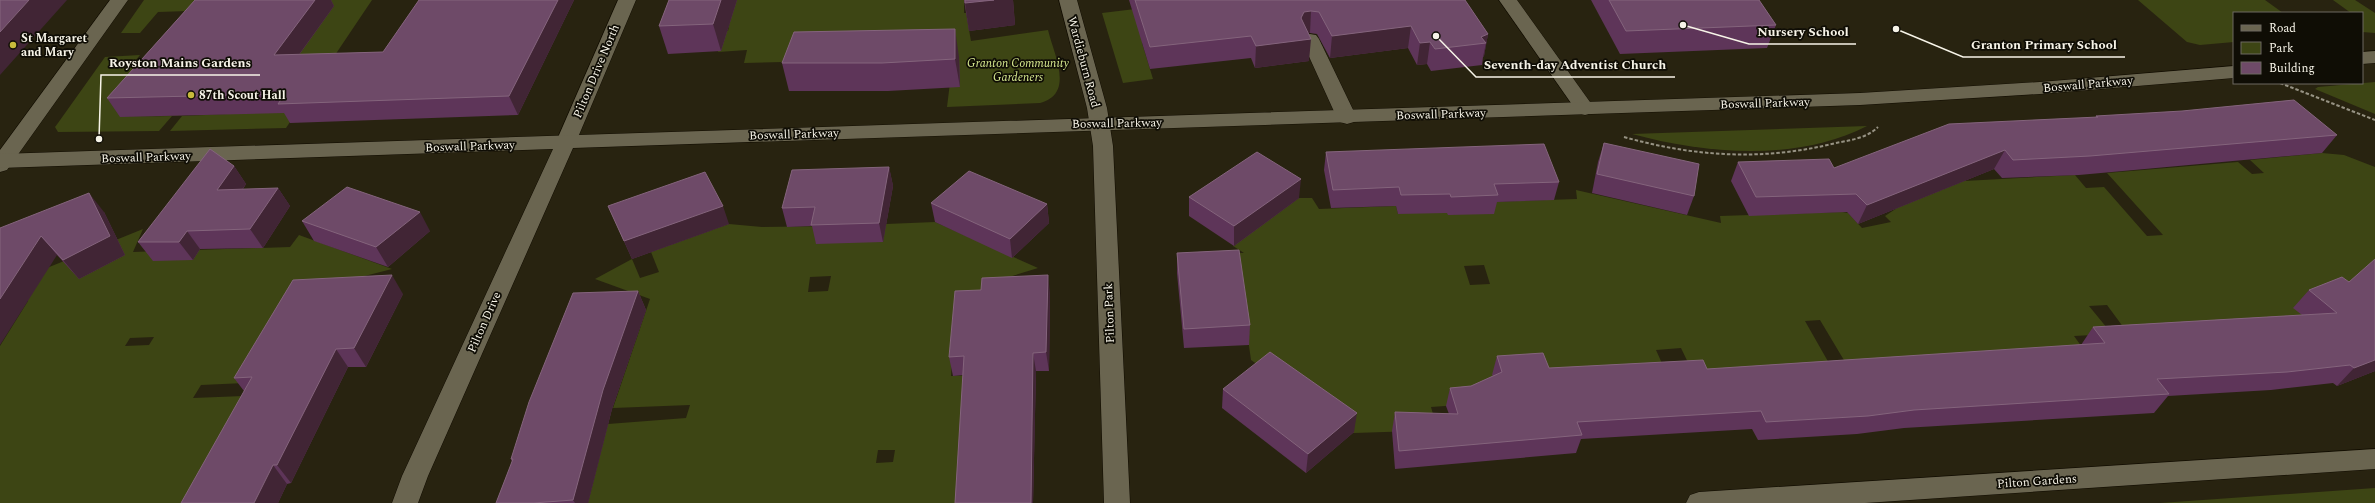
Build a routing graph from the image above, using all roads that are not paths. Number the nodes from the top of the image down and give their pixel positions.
1 (119, 0) edge
2 (627, 0) edge
3 (1068, 0) edge
4 (1508, 0) edge
5 (1310, 39) edge
6 (2375, 57) edge
7 (2363, 58) edge
8 (2233, 72) edge
9 (1585, 109) junction
10 (1347, 118) junction
11 (1099, 123) junction
12 (566, 142) junction
13 (1, 162) edge
14 (2375, 459) edge
15 (405, 503) edge
16 (1117, 503) edge
17 (1699, 503) edge

1 - 13 street
2 - 12 street, Pilton Drive North
3 - 11 street, Wardieburn Road
4 - 9 street
5 - 10 street
6 - 7 street
8 - 9 street, Boswall Parkway
9 - 10 street, Boswall Parkway
10 - 11 street, Boswall Parkway
11 - 12 street, Boswall Parkway
11 - 16 street, Pilton Park
12 - 13 street, Boswall Parkway
12 - 15 street, Pilton Drive
14 - 17 street, Pilton Gardens

